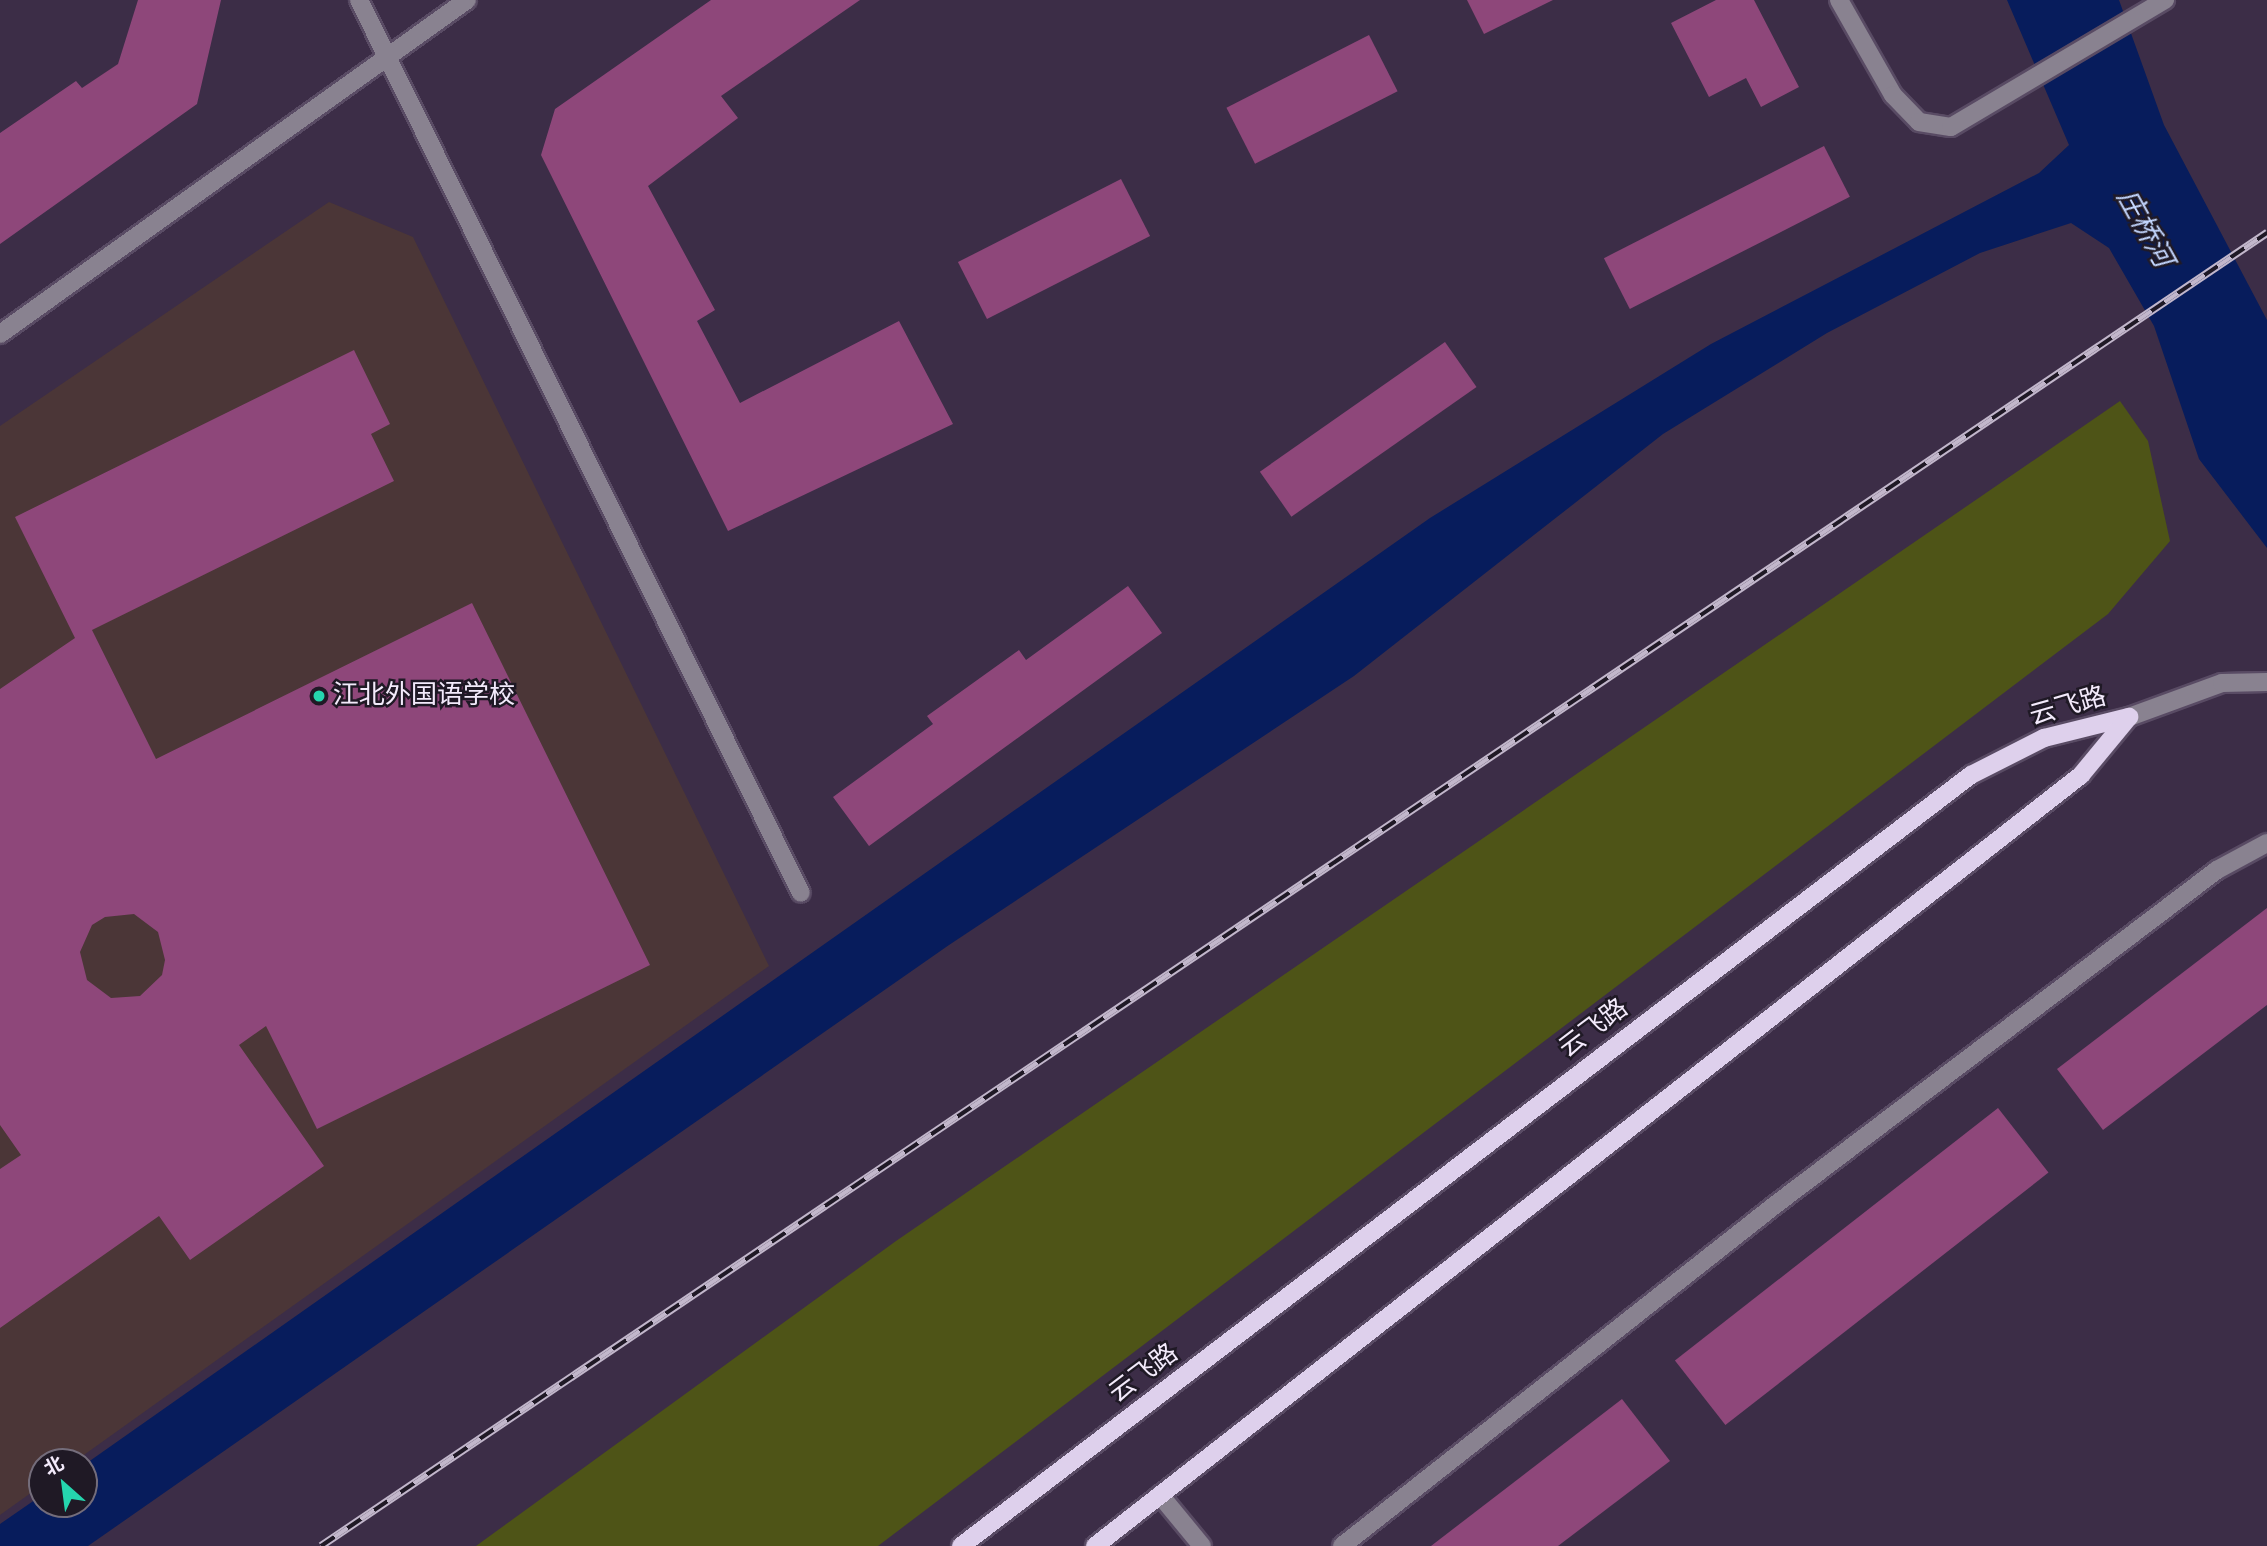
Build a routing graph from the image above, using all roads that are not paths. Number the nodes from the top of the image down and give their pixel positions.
1 (359, 0) edge
2 (467, 0) edge
3 (1839, 0) edge
4 (2162, 2) edge
5 (388, 57) junction
6 (0, 334) edge
7 (2267, 682) edge
8 (2129, 717) junction
9 (2267, 843) edge
10 (802, 893) dead end
11 (1160, 1495) junction
12 (961, 1546) edge
13 (1095, 1546) edge
14 (1202, 1546) edge
15 (1342, 1546) edge

1 - 5 street
2 - 5 street
3 - 4 street
5 - 6 street
5 - 10 street
7 - 8 street
8 - 11 main road, 云飞路
8 - 12 main road, 云飞路
9 - 15 street
11 - 13 main road, 云飞路
11 - 14 street

